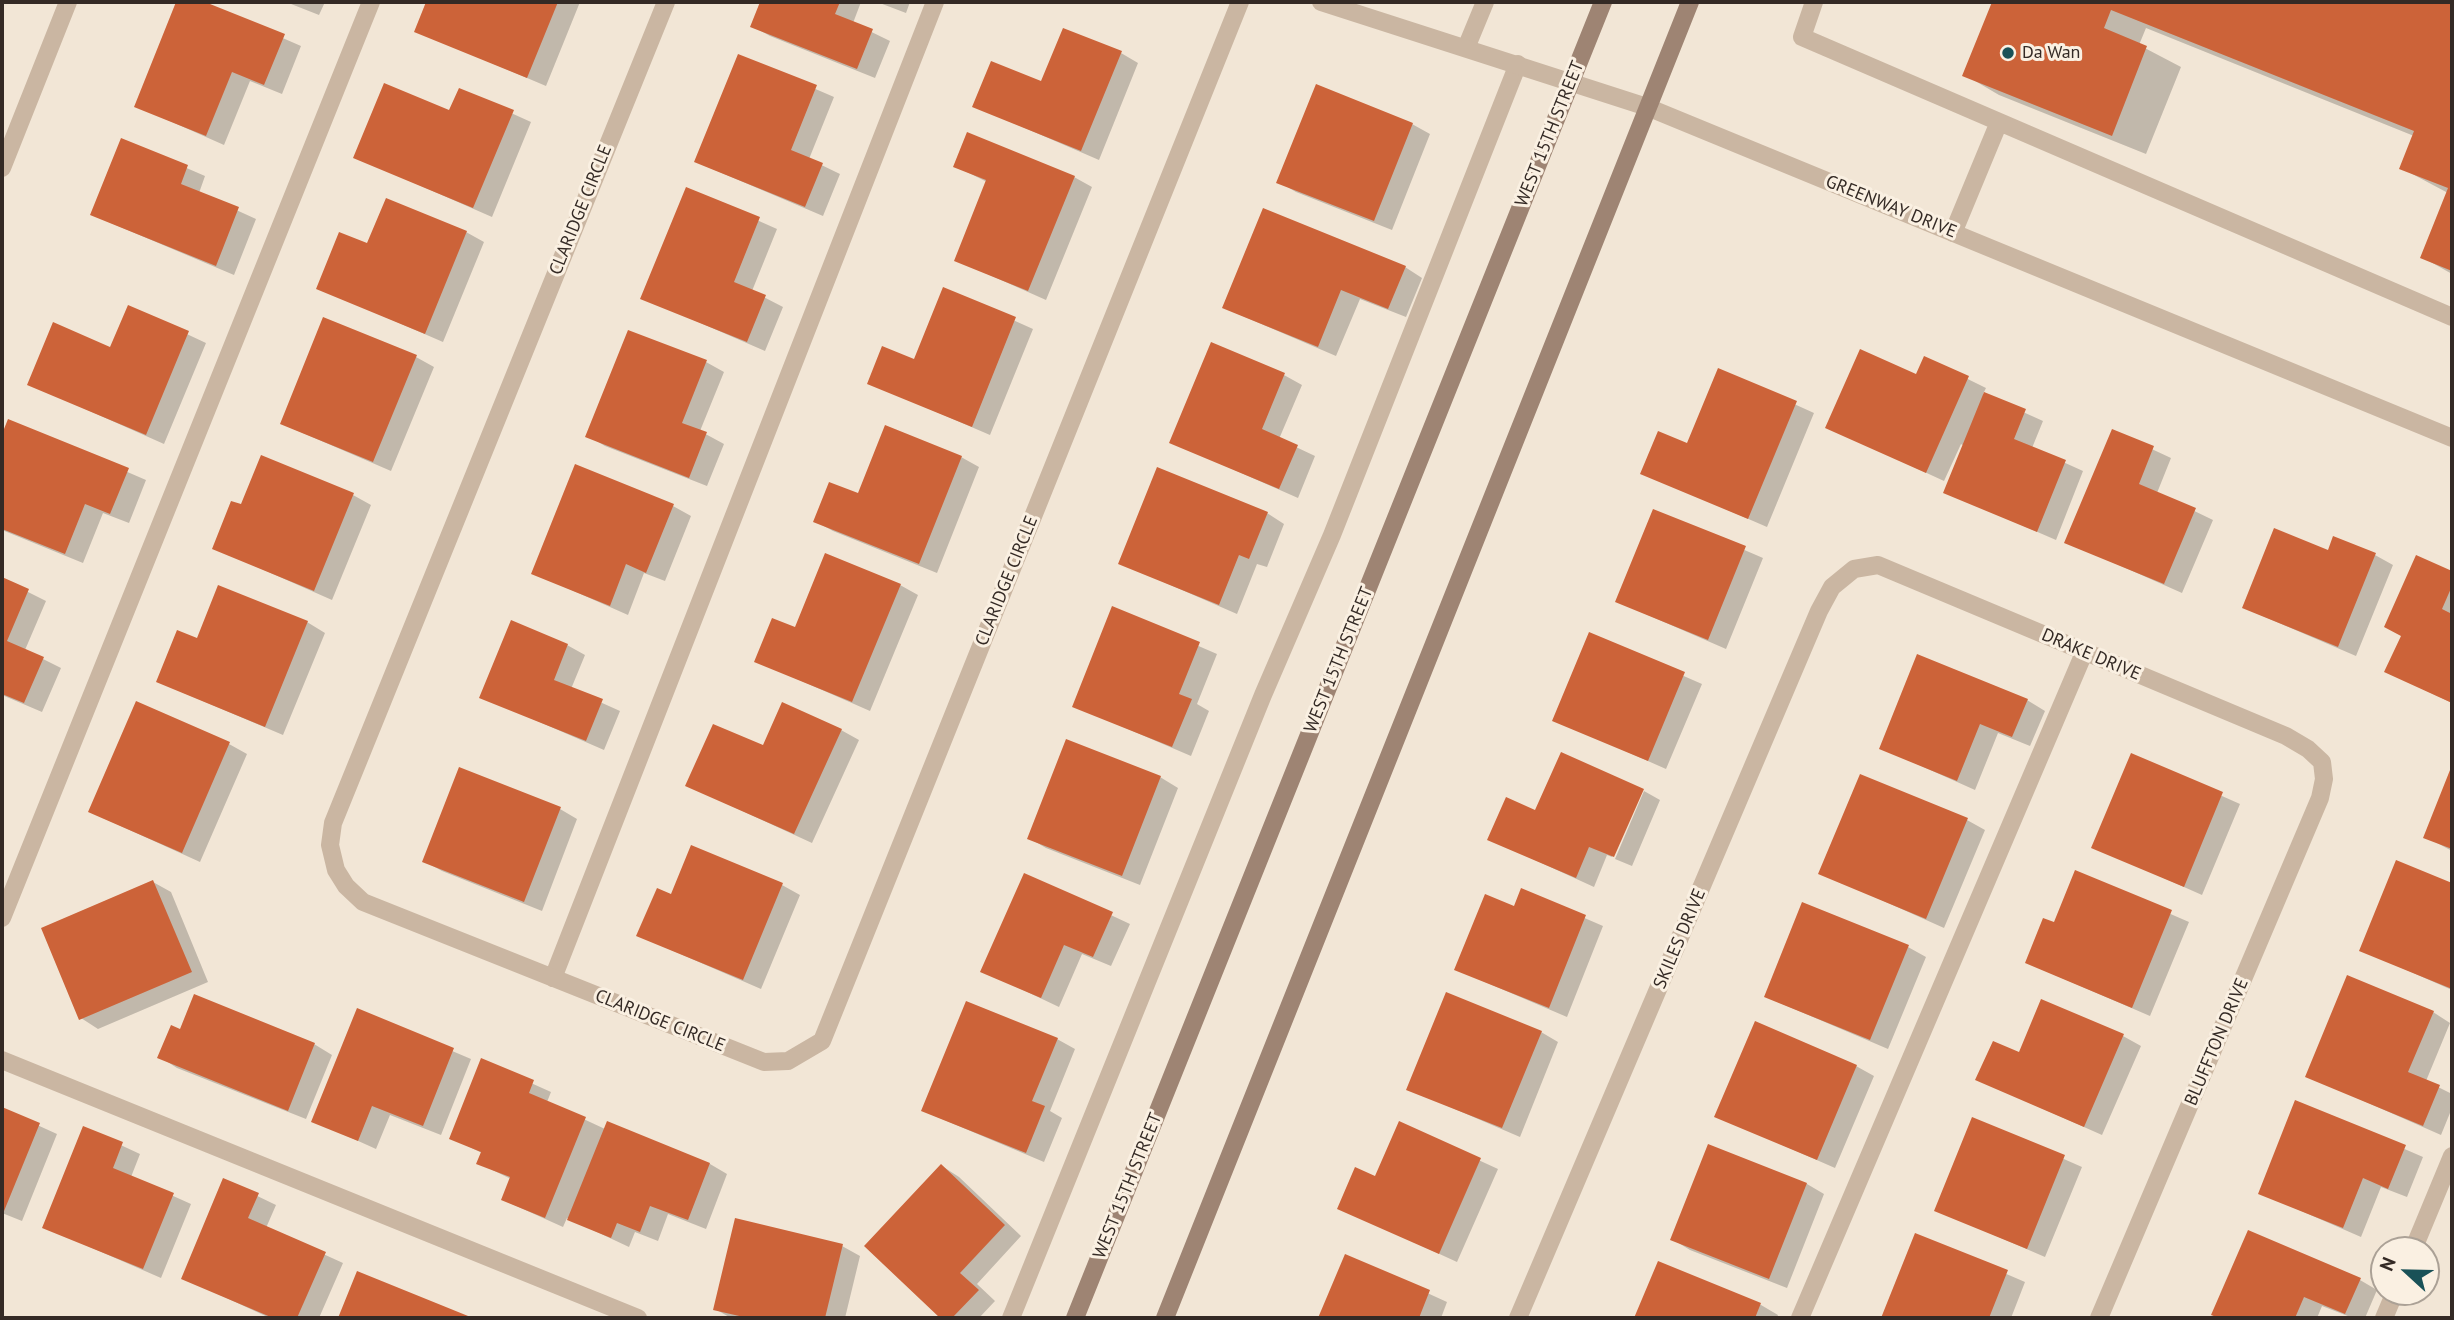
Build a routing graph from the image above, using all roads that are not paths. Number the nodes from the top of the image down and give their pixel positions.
1 (68, 2) edge
2 (371, 2) edge
3 (666, 2) edge
4 (935, 2) edge
5 (1240, 2) edge
6 (1321, 2) edge
7 (1485, 2) edge
8 (1604, 2) edge
9 (1690, 2) edge
10 (1814, 2) edge
11 (1466, 48) junction
12 (1518, 64) junction
13 (1571, 81) junction
14 (1647, 107) junction
15 (1999, 122) junction
16 (2, 168) edge
17 (1954, 233) junction
18 (2452, 317) edge
19 (2452, 438) edge
20 (1854, 569) joint
21 (2084, 653) junction
22 (2322, 762) joint
23 (2, 918) edge
24 (553, 978) junction
25 (2, 1060) edge
26 (2452, 1156) edge
27 (2419, 1236) edge
28 (638, 1318) edge
29 (1011, 1318) edge
30 (1075, 1318) edge
31 (1165, 1318) edge
32 (1518, 1318) edge
33 (1800, 1318) edge
34 (2099, 1318) edge

1 - 16 street
2 - 23 street
3 - 24 street, CLARIDGE CIRCLE
4 - 24 street
5 - 24 street, CLARIDGE CIRCLE
6 - 11 street, GREENWAY DRIVE
7 - 11 street
8 - 13 main road, WEST 15TH STREET
9 - 14 main road
10 - 15 street
11 - 12 street, GREENWAY DRIVE
12 - 13 street, GREENWAY DRIVE
12 - 29 street
13 - 14 street, GREENWAY DRIVE
13 - 30 main road, WEST 15TH STREET
14 - 17 street, GREENWAY DRIVE
14 - 31 main road
15 - 17 street
15 - 18 street
17 - 19 street, GREENWAY DRIVE
20 - 21 street, DRAKE DRIVE
20 - 32 street, SKILES DRIVE
21 - 22 street, DRAKE DRIVE
21 - 33 street
22 - 34 street, BLUFFTON DRIVE
25 - 28 street
26 - 27 street

